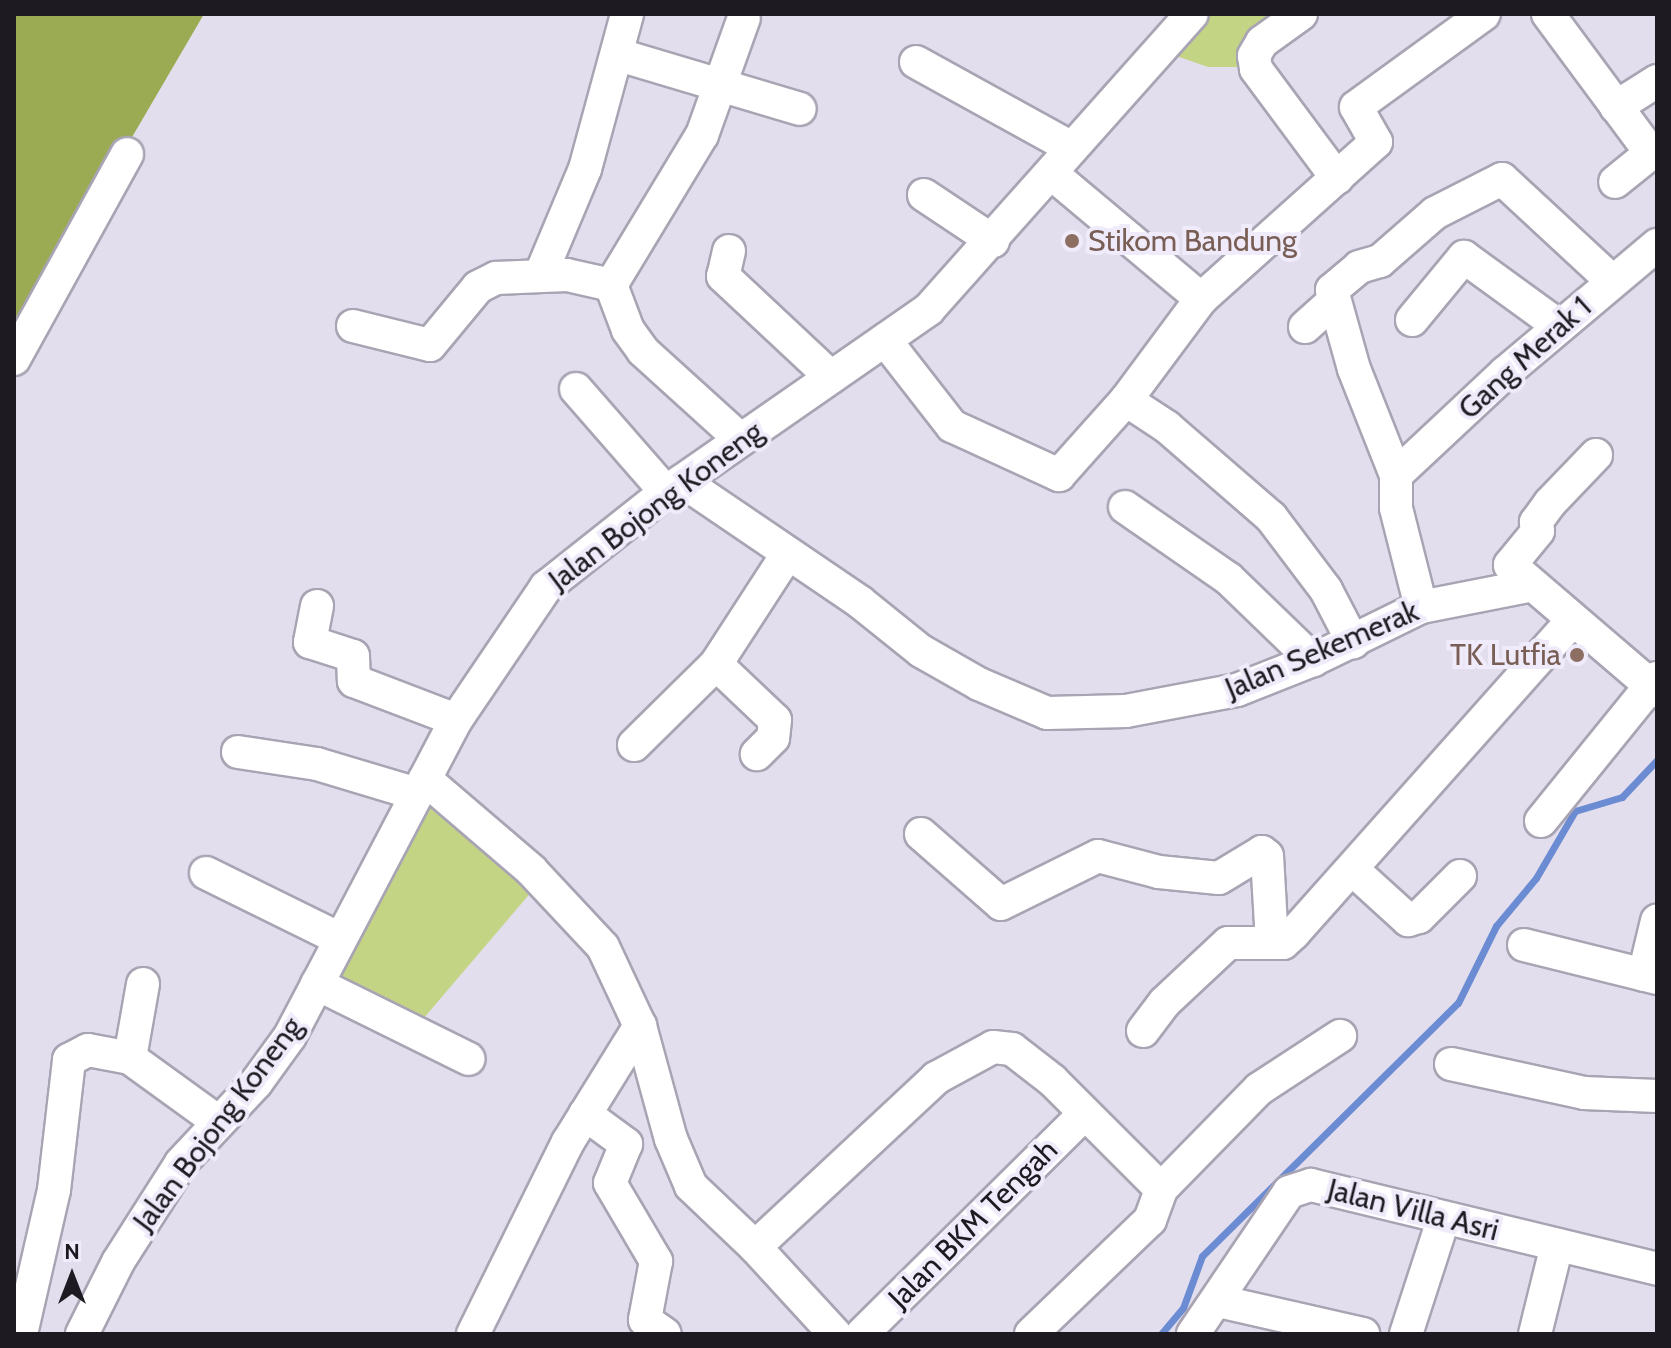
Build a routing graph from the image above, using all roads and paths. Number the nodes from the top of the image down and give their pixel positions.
1 (627, 14) edge
2 (1192, 14) edge
3 (1301, 14) edge
4 (1484, 14) edge
5 (1548, 14) edge
6 (740, 15) edge
7 (629, 58) dead end
8 (916, 62) dead end
9 (1657, 81) edge
10 (721, 85) junction
11 (1616, 107) junction
12 (800, 109) dead end
13 (1072, 148) junction
14 (127, 154) dead end
15 (1051, 173) junction
16 (1337, 178) junction
17 (1615, 182) dead end
18 (924, 195) dead end
19 (993, 241) junction
20 (1657, 245) edge
21 (729, 251) dead end
22 (540, 276) junction
23 (1612, 281) junction
24 (611, 285) junction
25 (1201, 299) junction
26 (1332, 303) junction
27 (1412, 320) dead end
28 (353, 326) dead end
29 (1559, 326) junction
30 (1305, 327) dead end
31 (885, 340) junction
32 (14, 359) edge
33 (831, 377) junction
34 (576, 389) dead end
35 (1126, 400) junction
36 (740, 439) junction
37 (1596, 455) dead end
38 (1396, 475) junction
39 (674, 486) junction
40 (1125, 507) dead end
41 (788, 553) junction
42 (1528, 586) junction
43 (317, 606) dead end
44 (1421, 607) junction
45 (1573, 620) junction
46 (1353, 642) junction
47 (1313, 660) junction
48 (716, 664) junction
49 (1655, 685) edge
50 (456, 720) junction
51 (634, 745) dead end
52 (238, 752) dead end
53 (757, 754) dead end
54 (421, 787) junction
55 (1541, 821) dead end
56 (921, 834) dead end
57 (1352, 869) junction
58 (206, 873) dead end
59 (1460, 876) dead end
60 (1657, 921) edge
61 (340, 939) junction
62 (1272, 942) junction
63 (1524, 945) dead end
64 (1650, 977) edge
65 (143, 984) dead end
66 (317, 984) junction
67 (640, 1026) junction
68 (1143, 1031) dead end
69 (1340, 1036) dead end
70 (130, 1058) junction
71 (469, 1059) dead end
72 (1451, 1064) dead end
73 (1657, 1096) edge
74 (585, 1114) junction
75 (1084, 1114) junction
76 (217, 1121) junction
77 (1161, 1189) junction
78 (1443, 1220) junction
79 (1557, 1245) junction
80 (755, 1247) junction
81 (1657, 1269) edge
82 (1218, 1301) junction
83 (21, 1334) edge
84 (82, 1334) edge
85 (473, 1334) edge
86 (665, 1334) edge
87 (835, 1334) edge
88 (862, 1334) edge
89 (1031, 1334) edge
90 (1193, 1334) edge
91 (1363, 1334) edge
92 (1406, 1334) edge
93 (1535, 1334) edge

1 - 22 street
2 - 13 street, Jalan Bojong Koneng
3 - 16 street
4 - 16 street
5 - 11 street
6 - 10 street
7 - 10 street
8 - 13 street
9 - 11 street
10 - 12 street
10 - 24 street
11 - 17 street
13 - 15 street, Jalan Bojong Koneng
14 - 32 street
15 - 19 street, Jalan Bojong Koneng
15 - 25 street
16 - 25 street
18 - 19 street
19 - 31 street, Jalan Bojong Koneng
20 - 23 street, Gang Merak 1
21 - 33 street
22 - 24 street
22 - 28 street
23 - 26 street
23 - 29 street, Gang Merak 1
24 - 36 street
25 - 35 street
26 - 30 street
26 - 38 street
27 - 29 street
29 - 38 street, Gang Merak 1
31 - 33 street, Jalan Bojong Koneng
31 - 35 street
33 - 36 street, Jalan Bojong Koneng
34 - 39 street, Jalan Sekemerak
35 - 46 street
36 - 39 street, Jalan Bojong Koneng
37 - 42 street
38 - 44 street
39 - 41 street, Jalan Sekemerak
39 - 50 street, Jalan Bojong Koneng
40 - 47 street
41 - 47 street, Jalan Sekemerak
41 - 48 street
42 - 44 street, Jalan Sekemerak
42 - 45 street
43 - 50 street
44 - 46 street, Jalan Sekemerak
45 - 49 street
45 - 57 street
46 - 47 street, Jalan Sekemerak
48 - 51 street
48 - 53 street
49 - 55 street
50 - 54 street, Jalan Bojong Koneng
52 - 54 street
54 - 61 street, Jalan Bojong Koneng
54 - 67 street
56 - 62 street
57 - 59 street
57 - 62 street
58 - 61 street
60 - 64 street
61 - 66 street, Jalan Bojong Koneng
62 - 68 street
63 - 64 street
65 - 70 street
66 - 71 street
66 - 76 street, Jalan Bojong Koneng
67 - 74 street
67 - 80 street
69 - 77 street
70 - 76 street
70 - 83 street
72 - 73 street
74 - 85 street
74 - 86 street
75 - 77 street
75 - 80 street
75 - 88 street, Jalan BKM Tengah
76 - 84 street, Jalan Bojong Koneng
77 - 89 street
78 - 79 street, Jalan Villa Asri
78 - 82 street, Jalan Villa Asri
78 - 92 street
79 - 81 street, Jalan Villa Asri
79 - 93 street
80 - 87 street
82 - 90 street, Jalan Villa Asri
82 - 91 street

